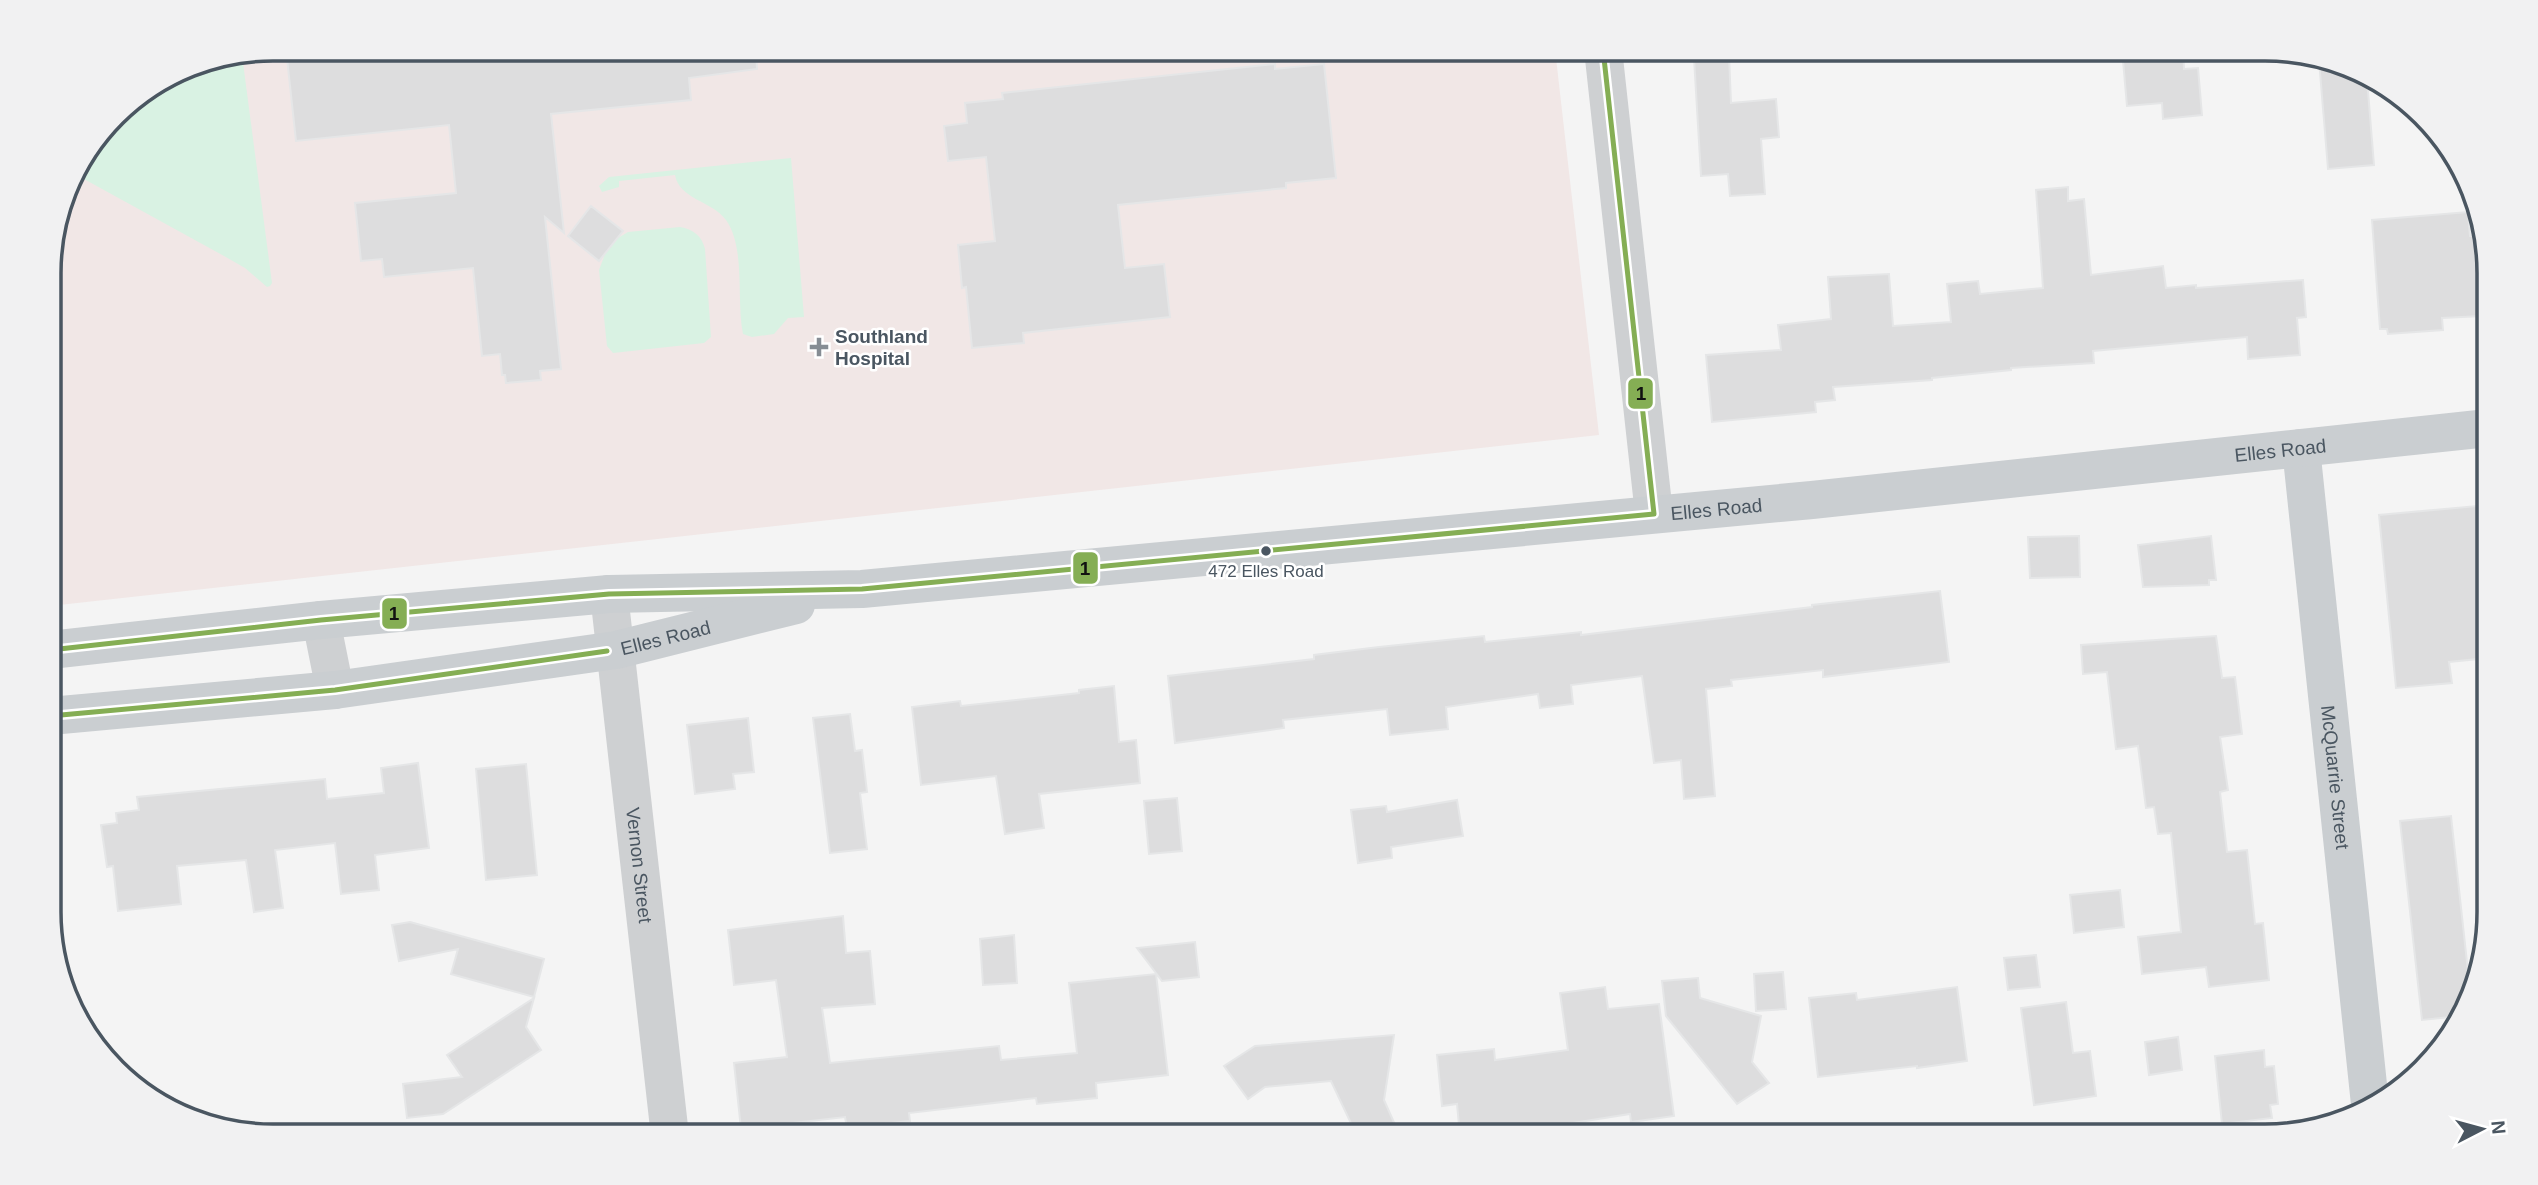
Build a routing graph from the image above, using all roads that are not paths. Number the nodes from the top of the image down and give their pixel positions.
1 (1604, 61) edge
2 (2477, 429) edge
3 (2301, 448) junction
4 (1654, 514) junction
5 (862, 589) junction
6 (609, 594) junction
7 (321, 620) junction
8 (61, 649) edge
9 (616, 650) junction
10 (335, 690) junction
11 (61, 715) edge
12 (2369, 1096) edge
13 (669, 1124) edge

1 - 4 street
2 - 3 main road, Elles Road
3 - 4 main road, Elles Road
3 - 12 main road, McQuarrie Street
4 - 5 main road, Elles Road
5 - 6 main road, Elles Road
5 - 9 main road, Elles Road
6 - 7 main road, Elles Road
6 - 9 street, Vernon Street
7 - 8 main road, Elles Road
7 - 10 street
9 - 10 main road, Elles Road
9 - 13 street, Vernon Street
10 - 11 main road, Elles Road

